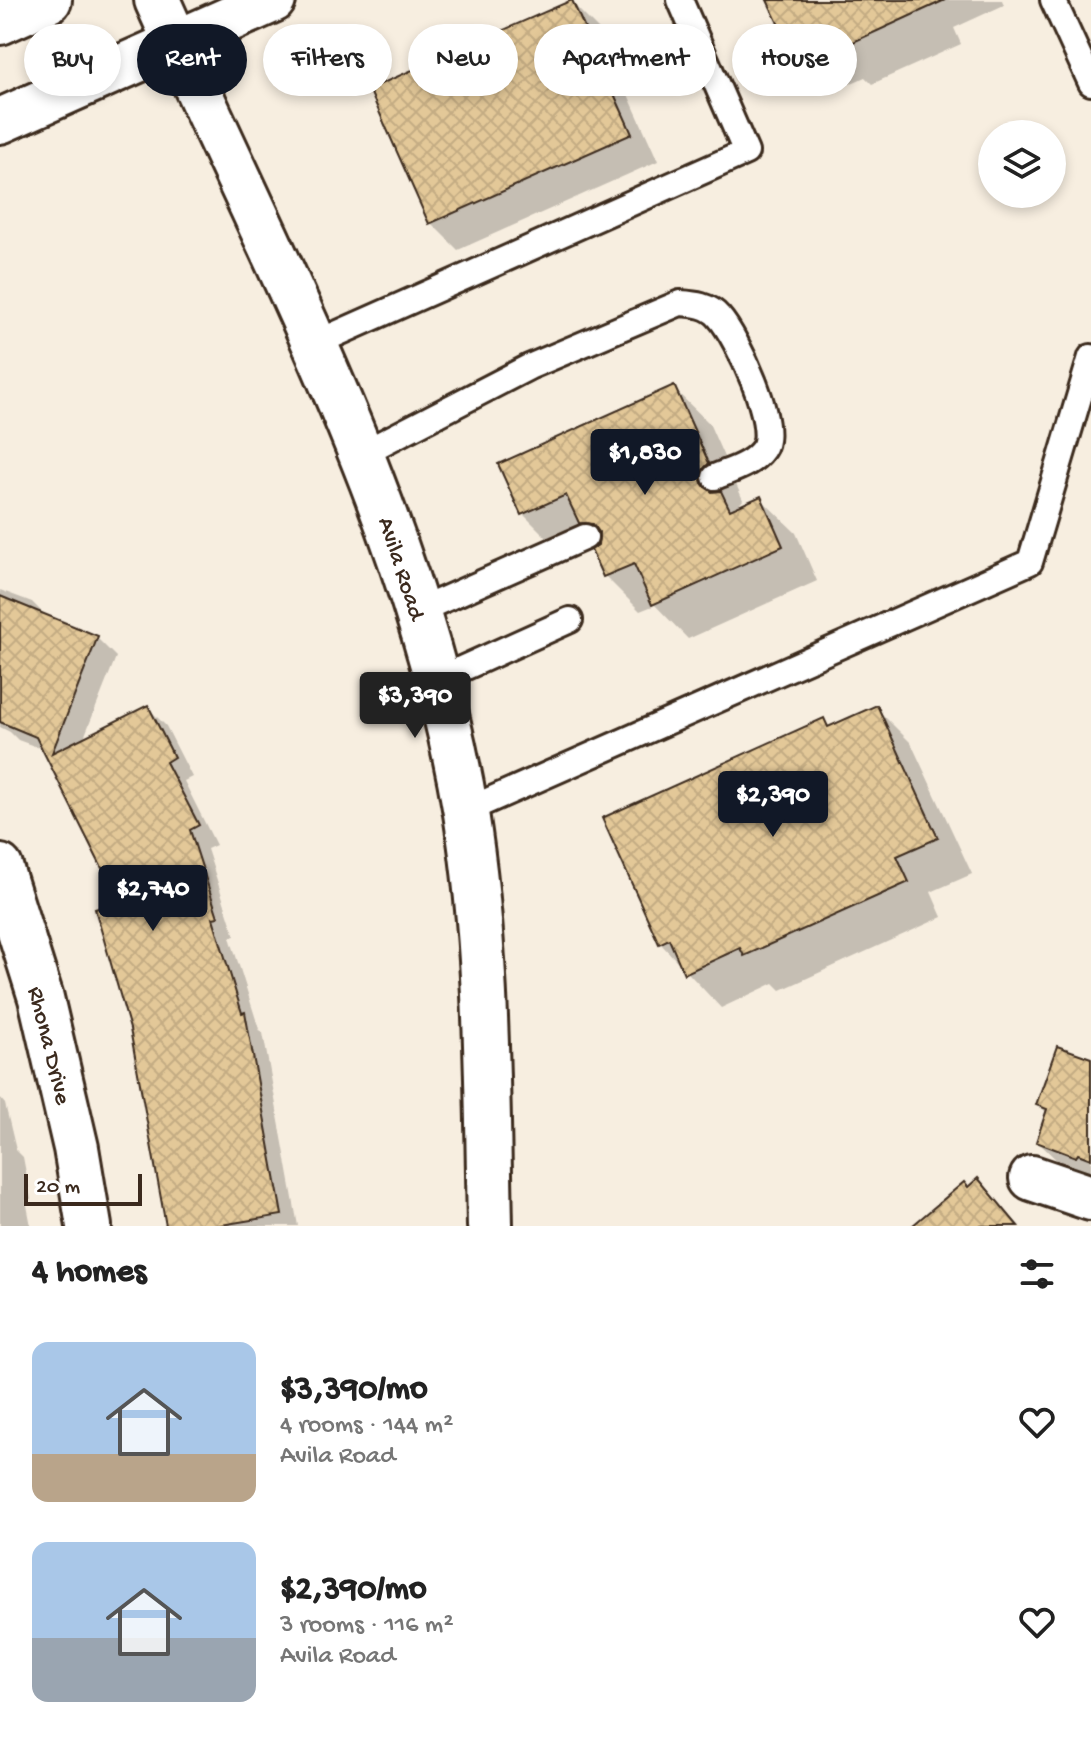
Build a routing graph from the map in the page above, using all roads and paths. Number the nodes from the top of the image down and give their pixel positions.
1 (49, 0) edge
2 (157, 0) edge
3 (273, 0) edge
4 (680, 0) edge
5 (1053, 0) edge
6 (0, 22) edge
7 (168, 24) edge
8 (221, 24) edge
9 (137, 61) edge
10 (1091, 83) edge
11 (201, 96) edge
12 (0, 121) edge
13 (316, 343) junction
14 (1091, 357) edge
15 (363, 453) junction
16 (715, 477) dead end
17 (585, 537) dead end
18 (418, 611) junction
19 (570, 620) dead end
20 (437, 680) junction
21 (465, 811) junction
22 (0, 867) edge
23 (1032, 1178) dead end
24 (1091, 1198) edge
25 (89, 1226) edge
26 (490, 1226) edge

1 - 6 main road
2 - 7 main road, Avila Road
3 - 8 main road
4 - 13 lane
5 - 10 lane
9 - 12 main road
11 - 13 main road, Avila Road
13 - 15 main road, Avila Road
14 - 21 lane
15 - 16 lane
15 - 18 main road, Avila Road
17 - 18 lane
18 - 20 main road, Avila Road
19 - 20 lane
20 - 21 main road, Avila Road
21 - 26 main road, Avila Road
22 - 25 main road, Rhona Drive
23 - 24 main road

